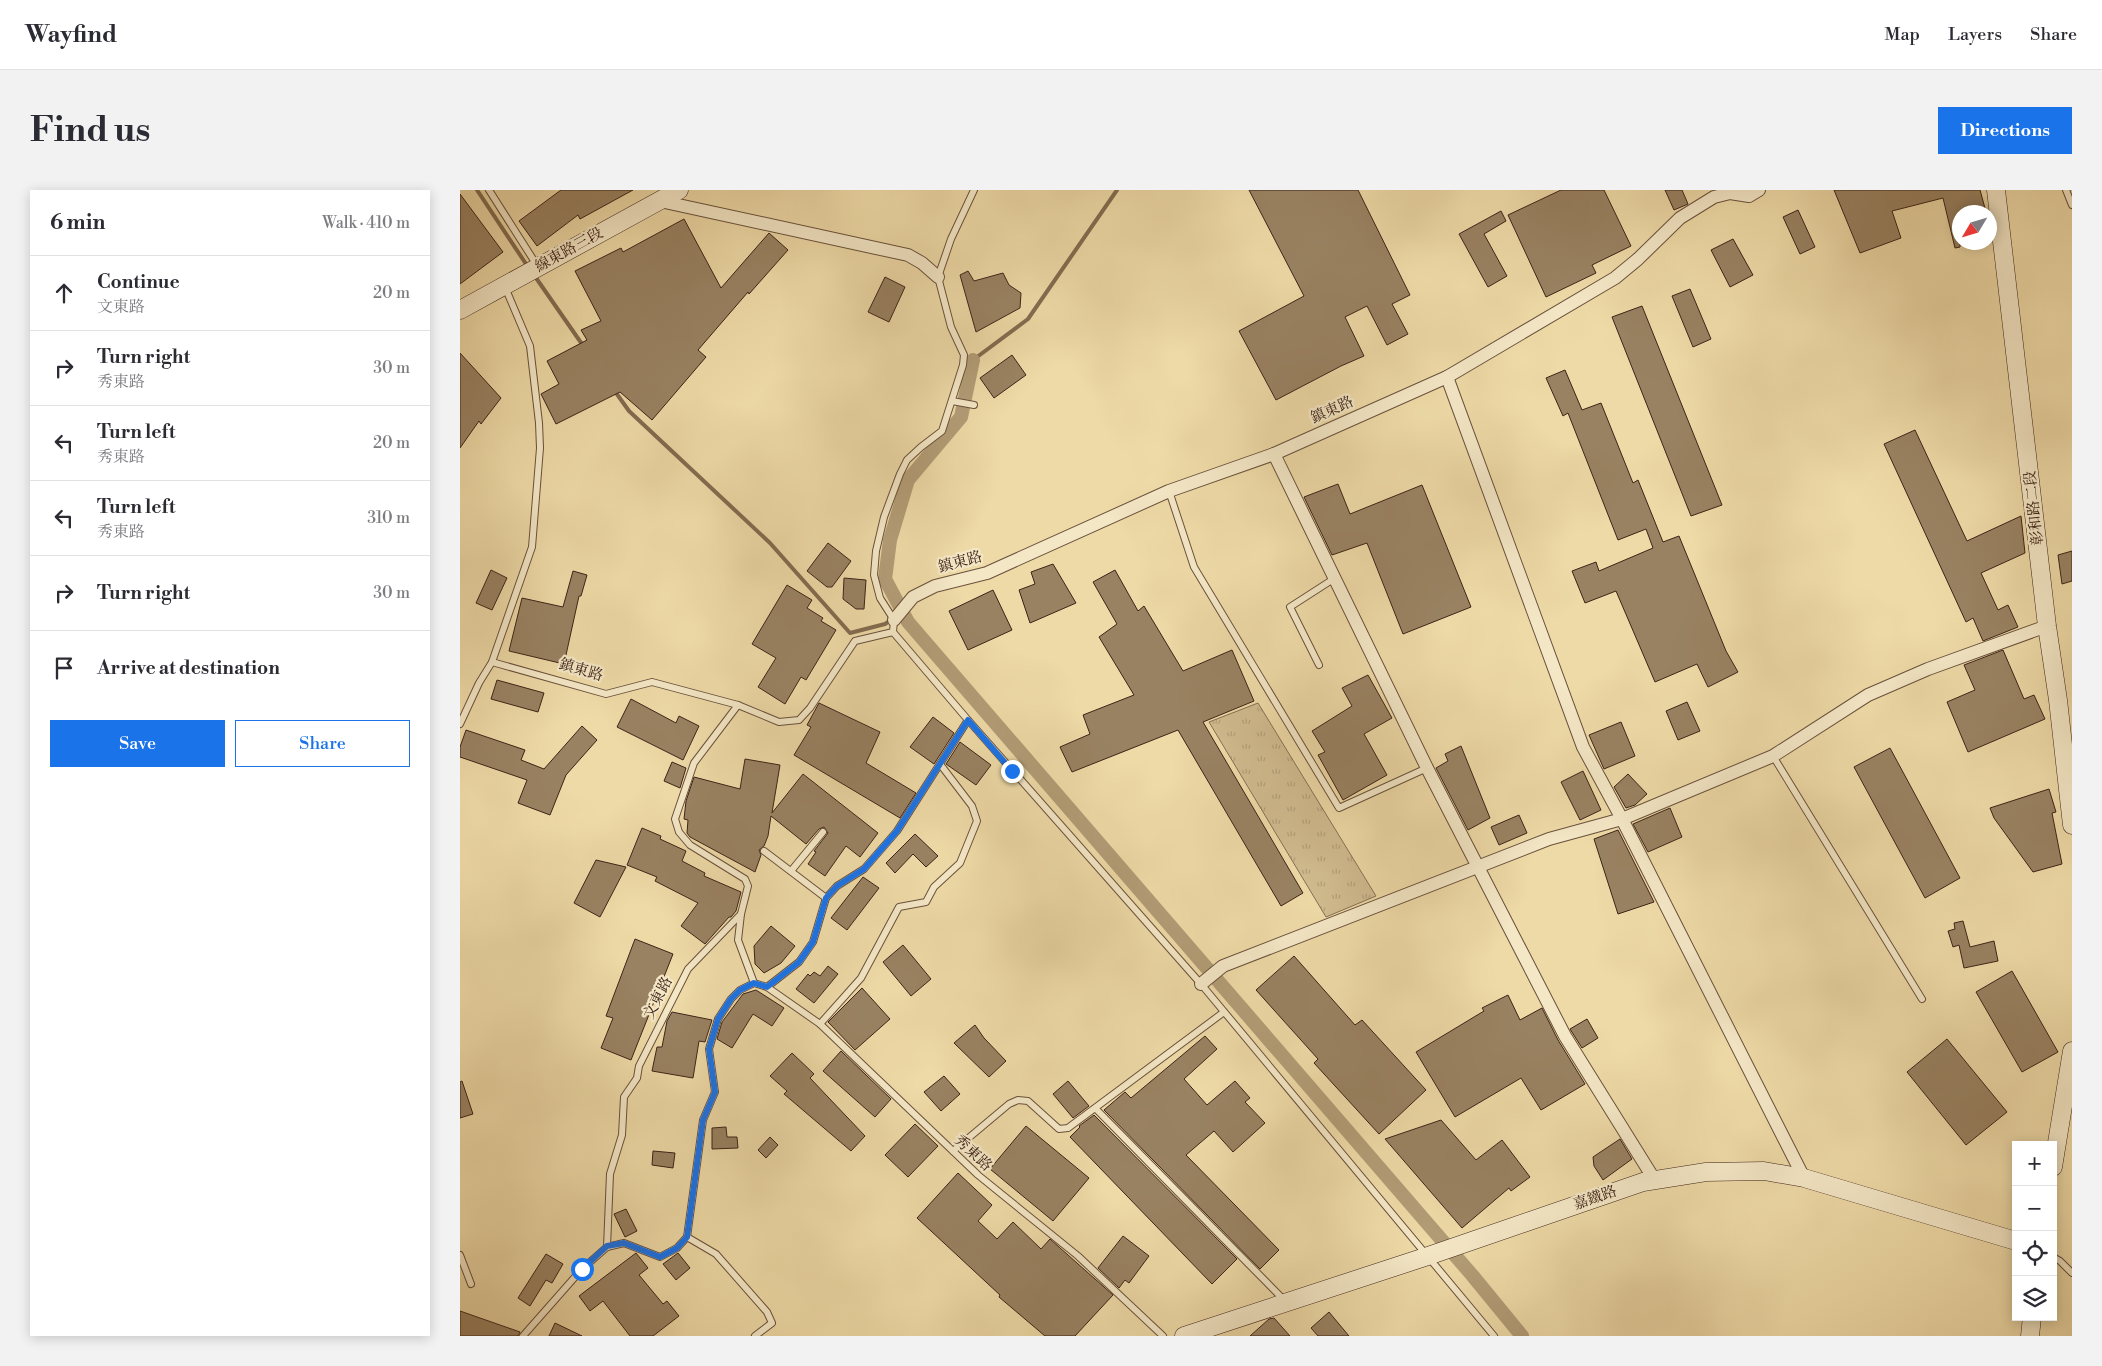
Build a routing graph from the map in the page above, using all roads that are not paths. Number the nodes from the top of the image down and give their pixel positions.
1 (489, 190) edge
2 (679, 190) edge
3 (974, 190) edge
4 (1759, 190) edge
5 (1996, 190) edge
6 (2066, 190) edge
7 (660, 201) junction
8 (2072, 205) edge
9 (538, 267) junction
10 (938, 277) junction
11 (504, 286) junction
12 (460, 310) edge
13 (1447, 378) junction
14 (952, 401) junction
15 (974, 405) dead end
16 (1274, 454) junction
17 (1168, 492) junction
18 (1335, 578) junction
19 (894, 626) junction
20 (2047, 626) junction
21 (492, 662) junction
22 (1320, 665) dead end
23 (738, 705) junction
24 (968, 720) junction
25 (460, 724) edge
26 (1773, 756) junction
27 (940, 764) junction
28 (1427, 768) junction
29 (2070, 782) edge
30 (1622, 820) junction
31 (2072, 825) edge
32 (823, 832) dead end
33 (764, 851) dead end
34 (1477, 866) junction
35 (791, 871) junction
36 (826, 898) junction
37 (741, 914) junction
38 (1205, 980) junction
39 (754, 983) junction
40 (767, 987) junction
41 (1922, 999) dead end
42 (1224, 1012) junction
43 (820, 1024) junction
44 (2072, 1051) edge
45 (1096, 1109) junction
46 (2057, 1143) edge
47 (953, 1151) junction
48 (1804, 1178) junction
49 (1654, 1179) junction
50 (687, 1237) junction
51 (2012, 1241) edge
52 (607, 1246) junction
53 (1432, 1254) junction
54 (460, 1255) edge
55 (2057, 1259) edge
56 (2072, 1273) edge
57 (471, 1284) dead end
58 (1286, 1302) junction
59 (2032, 1321) edge
60 (523, 1336) edge
61 (755, 1336) edge
62 (1163, 1336) edge
63 (1184, 1336) edge
64 (1494, 1336) edge
65 (2030, 1336) edge

1 - 9 lane
2 - 7 main road, 線東路三段
3 - 10 lane
4 - 13 street, 鎮東路
5 - 20 main road, 彰和路二段
6 - 8 lane
7 - 9 main road, 線東路三段
7 - 10 street
9 - 11 main road, 線東路三段
10 - 14 lane
11 - 12 main road, 線東路三段
11 - 21 lane
13 - 16 street, 鎮東路
13 - 30 street
14 - 15 lane
14 - 19 lane
16 - 17 street, 鎮東路
16 - 18 street
17 - 19 street, 鎮東路
17 - 28 lane
18 - 22 lane
18 - 28 street
19 - 23 lane, 鎮東路
19 - 24 lane
20 - 26 street
20 - 29 main road, 彰和路二段
21 - 23 lane, 鎮東路
21 - 25 lane
23 - 37 lane, 文東路
24 - 27 lane
24 - 38 lane
26 - 30 street
26 - 41 lane
27 - 36 lane
27 - 43 lane
28 - 34 street
29 - 31 main road, 彰和路二段
30 - 34 street
30 - 48 street
32 - 35 lane
33 - 35 lane
34 - 38 street
34 - 49 street
35 - 36 lane
36 - 40 lane
37 - 39 lane
37 - 52 lane, 文東路
38 - 42 lane
39 - 40 lane, 秀東路
39 - 50 lane
40 - 43 lane, 秀東路
42 - 45 lane
42 - 53 lane
43 - 47 lane, 秀東路
44 - 46 main road
45 - 47 lane
45 - 58 lane
47 - 62 lane, 秀東路
48 - 49 main road, 嘉鐵路
48 - 51 main road, 嘉鐵路
49 - 53 main road, 嘉鐵路
50 - 52 lane
50 - 61 lane
52 - 60 lane
53 - 58 main road, 嘉鐵路
53 - 64 lane
54 - 57 lane
55 - 56 lane
58 - 63 main road, 嘉鐵路
59 - 65 main road

